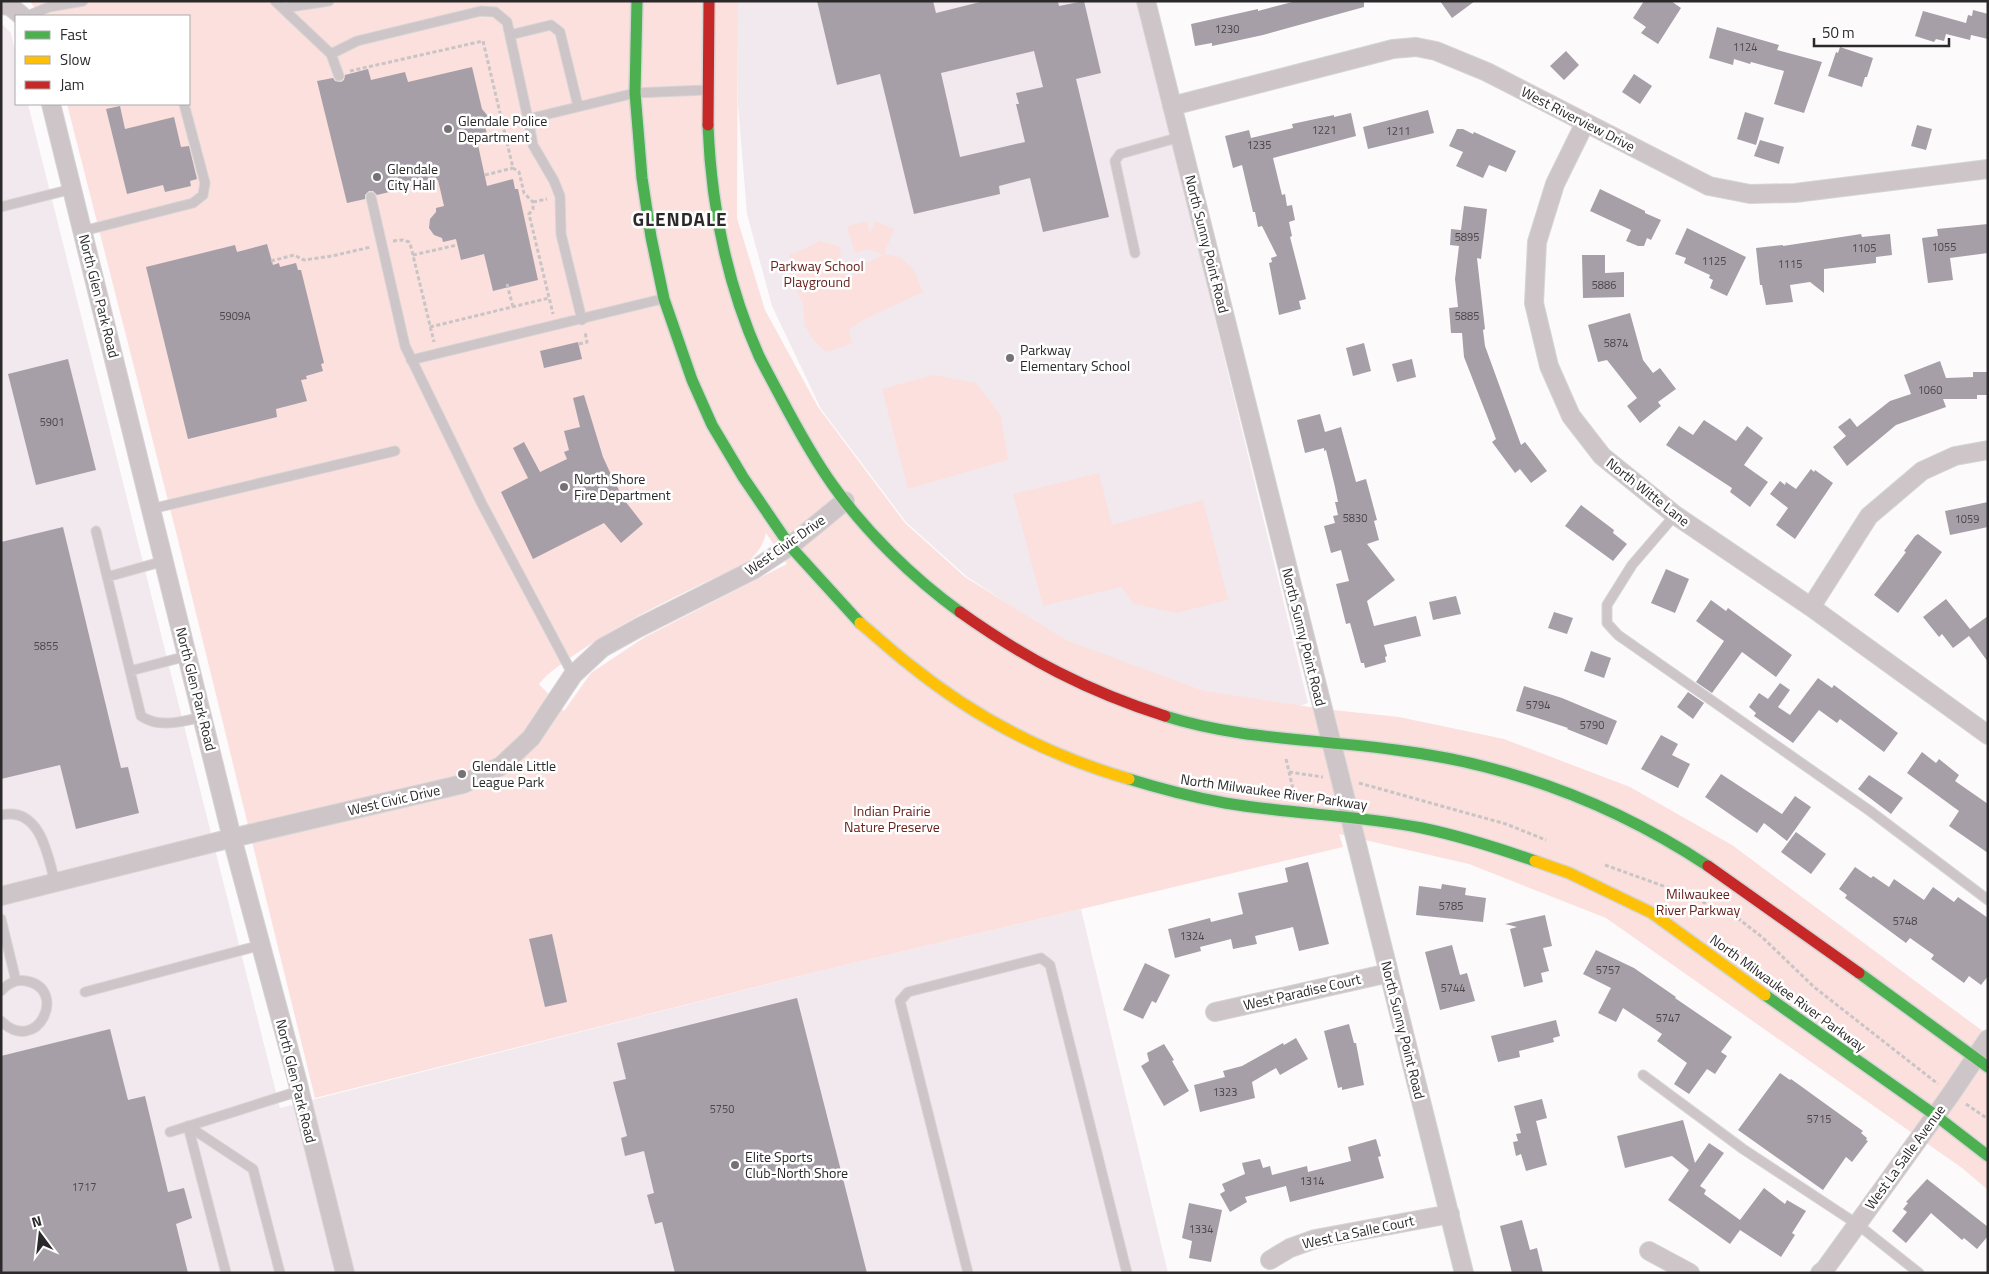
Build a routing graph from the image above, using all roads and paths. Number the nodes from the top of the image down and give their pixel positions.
1 (83, 1) edge
2 (275, 1) edge
3 (329, 1) edge
4 (637, 1) edge
5 (709, 1) edge
6 (1146, 1) edge
7 (283, 8) junction
8 (29, 15) edge
9 (510, 35) junction
10 (331, 54) junction
11 (338, 75) joint
12 (708, 90) junction
13 (635, 93) junction
14 (51, 105) edge
15 (184, 105) edge
16 (578, 106) junction
17 (1172, 106) junction
18 (528, 119) junction
19 (1585, 123) junction
20 (1180, 136) junction
21 (513, 168) junction
22 (1988, 169) edge
23 (485, 175) dead end
24 (72, 189) junction
25 (371, 197) dead end
26 (1, 207) edge
27 (82, 231) junction
28 (457, 245) dead end
29 (1135, 253) dead end
30 (413, 255) dead end
31 (323, 257) dead end
32 (271, 260) dead end
33 (507, 284) dead end
34 (550, 298) junction
35 (664, 299) junction
36 (513, 307) junction
37 (553, 313) dead end
38 (582, 320) junction
39 (430, 327) dead end
40 (584, 330) dead end
41 (579, 344) dead end
42 (412, 360) junction
43 (1988, 450) edge
44 (395, 451) dead end
45 (845, 501) junction
46 (151, 509) junction
47 (1675, 515) junction
48 (96, 530) dead end
49 (790, 546) junction
50 (164, 560) junction
51 (107, 577) junction
52 (1811, 607) junction
53 (187, 656) junction
54 (130, 671) junction
55 (573, 675) junction
56 (202, 717) junction
57 (1988, 735) edge
58 (1330, 743) junction
59 (1286, 756) dead end
60 (1289, 772) junction
61 (1341, 780) junction
62 (1295, 797) dead end
63 (1, 815) edge
64 (1350, 817) junction
65 (232, 838) junction
66 (55, 882) junction
67 (1, 896) edge
68 (1988, 900) edge
69 (1, 919) edge
70 (261, 945) junction
71 (1389, 973) junction
72 (16, 981) junction
73 (1, 990) edge
74 (85, 992) dead end
75 (1215, 1012) dead end
76 (1, 1021) edge
77 (1988, 1039) edge
78 (1982, 1062) edge
79 (1643, 1075) dead end
80 (299, 1091) junction
81 (1935, 1116) junction
82 (188, 1126) junction
83 (170, 1132) dead end
84 (1988, 1156) edge
85 (1450, 1214) junction
86 (1857, 1224) junction
87 (1649, 1251) dead end
88 (1270, 1260) dead end
89 (226, 1273) edge
90 (280, 1273) edge
91 (345, 1273) edge
92 (968, 1273) edge
93 (1127, 1273) edge
94 (1464, 1273) edge
95 (1690, 1273) edge
96 (1820, 1273) edge
97 (1919, 1273) edge

1 - 8 lane
2 - 7 lane
3 - 7 lane
4 - 13 street, North Milwaukee River Parkway
5 - 12 street
6 - 17 street, North Sunny Point Road
7 - 10 lane
9 - 10 lane
9 - 16 lane
9 - 18 lane
10 - 11 lane
11 - 21 path
12 - 13 lane
12 - 45 street
13 - 16 lane
13 - 35 street, North Milwaukee River Parkway
14 - 24 street, North Glen Park Road
15 - 27 lane
16 - 18 lane
17 - 19 street, West Riverview Drive
17 - 20 street, North Sunny Point Road
18 - 38 lane
19 - 22 street, West Riverview Drive
19 - 47 street, North Witte Lane
20 - 29 lane
20 - 58 street, North Sunny Point Road
21 - 23 path
21 - 34 path
24 - 26 lane
24 - 27 street, North Glen Park Road
25 - 42 lane
27 - 46 street, North Glen Park Road
28 - 30 path
31 - 32 path
33 - 36 path
34 - 36 path
34 - 37 path
35 - 38 lane
35 - 49 street, North Milwaukee River Parkway
36 - 39 path
38 - 42 lane
40 - 41 path
42 - 55 lane
43 - 52 street
44 - 46 lane
45 - 49 street, West Civic Drive
45 - 58 street
46 - 50 street, North Glen Park Road
47 - 52 street, North Witte Lane
47 - 68 lane
48 - 51 lane
49 - 55 street, West Civic Drive
49 - 64 street, North Milwaukee River Parkway
50 - 51 lane
50 - 53 street, North Glen Park Road
51 - 54 lane
52 - 57 street, North Witte Lane
53 - 54 lane
53 - 56 street, North Glen Park Road
54 - 56 lane
55 - 65 street, West Civic Drive
56 - 65 street, North Glen Park Road
58 - 61 street, North Sunny Point Road
58 - 78 street
59 - 60 path
60 - 61 path
60 - 62 path
61 - 64 street, North Sunny Point Road
63 - 66 lane
64 - 71 street, North Sunny Point Road
64 - 81 street, North Milwaukee River Parkway
65 - 66 street, West Civic Drive
65 - 70 street, North Glen Park Road
66 - 67 street, West Civic Drive
69 - 72 lane
70 - 74 lane
70 - 80 street, North Glen Park Road
71 - 75 street, West Paradise Court
71 - 85 street, North Sunny Point Road
72 - 73 lane
72 - 76 lane
77 - 78 street, West La Salle Avenue
78 - 81 street, West La Salle Avenue
79 - 86 lane
80 - 82 lane
80 - 91 street, North Glen Park Road
81 - 84 street, North Milwaukee River Parkway
81 - 86 street, West La Salle Avenue
82 - 83 lane
82 - 89 lane
82 - 90 lane
85 - 88 street, West La Salle Court
85 - 94 street, North Sunny Point Road
86 - 96 street, West La Salle Avenue
86 - 97 lane
87 - 95 street
92 - 93 lane

